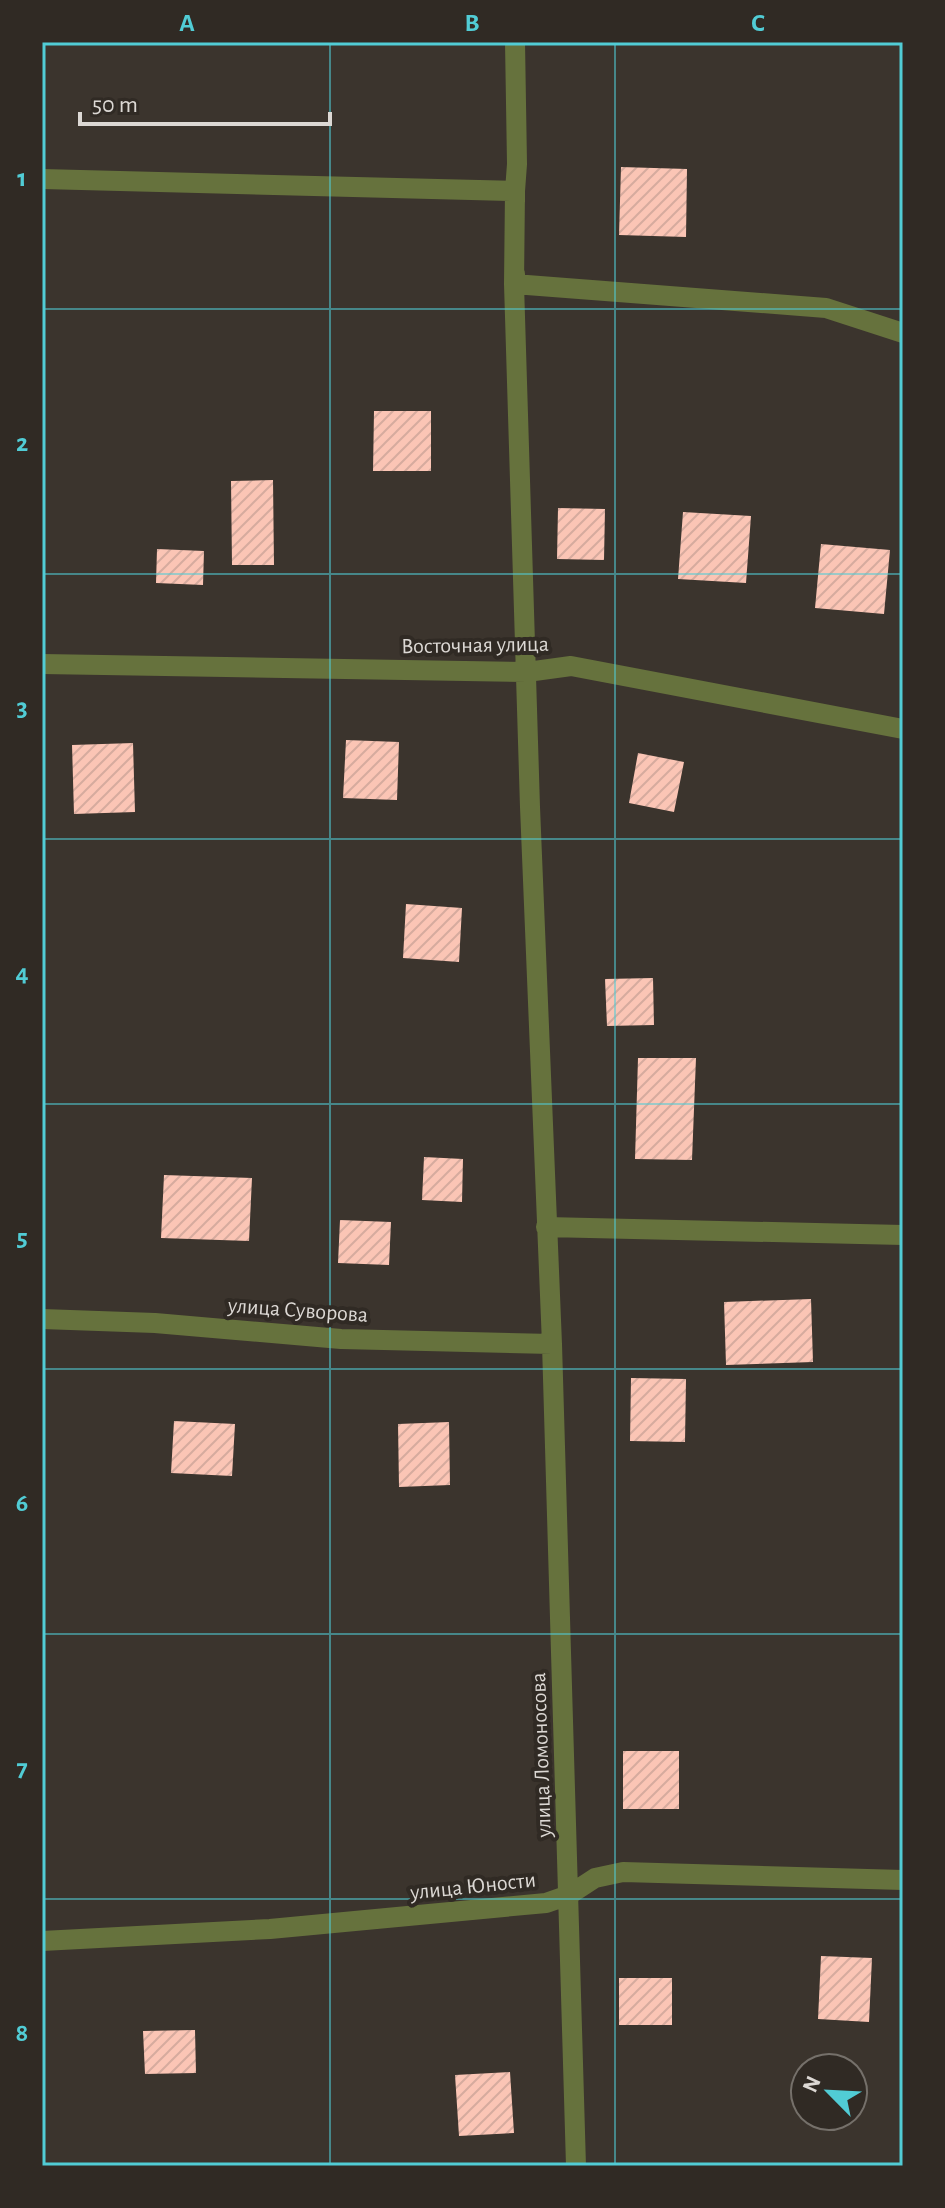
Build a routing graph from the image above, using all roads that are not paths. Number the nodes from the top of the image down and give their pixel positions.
1 (515, 42) edge
2 (42, 179) edge
3 (515, 191) junction
4 (514, 284) junction
5 (903, 333) edge
6 (42, 664) edge
7 (527, 672) junction
8 (903, 729) edge
9 (546, 1227) junction
10 (903, 1235) edge
11 (42, 1319) edge
12 (552, 1344) junction
13 (903, 1880) edge
14 (569, 1895) junction
15 (42, 1941) edge
16 (576, 2166) edge

1 - 3 street, улица Ломоносова
2 - 3 street
3 - 4 street, улица Ломоносова
4 - 5 street
4 - 7 street, улица Ломоносова
6 - 7 street, Восточная улица
7 - 8 street, Восточная улица
7 - 9 street, улица Ломоносова
9 - 10 street
9 - 12 street, улица Ломоносова
11 - 12 street, улица Суворова
12 - 14 street, улица Ломоносова
13 - 14 street, улица Юности
14 - 15 street, улица Юности
14 - 16 street, улица Ломоносова

